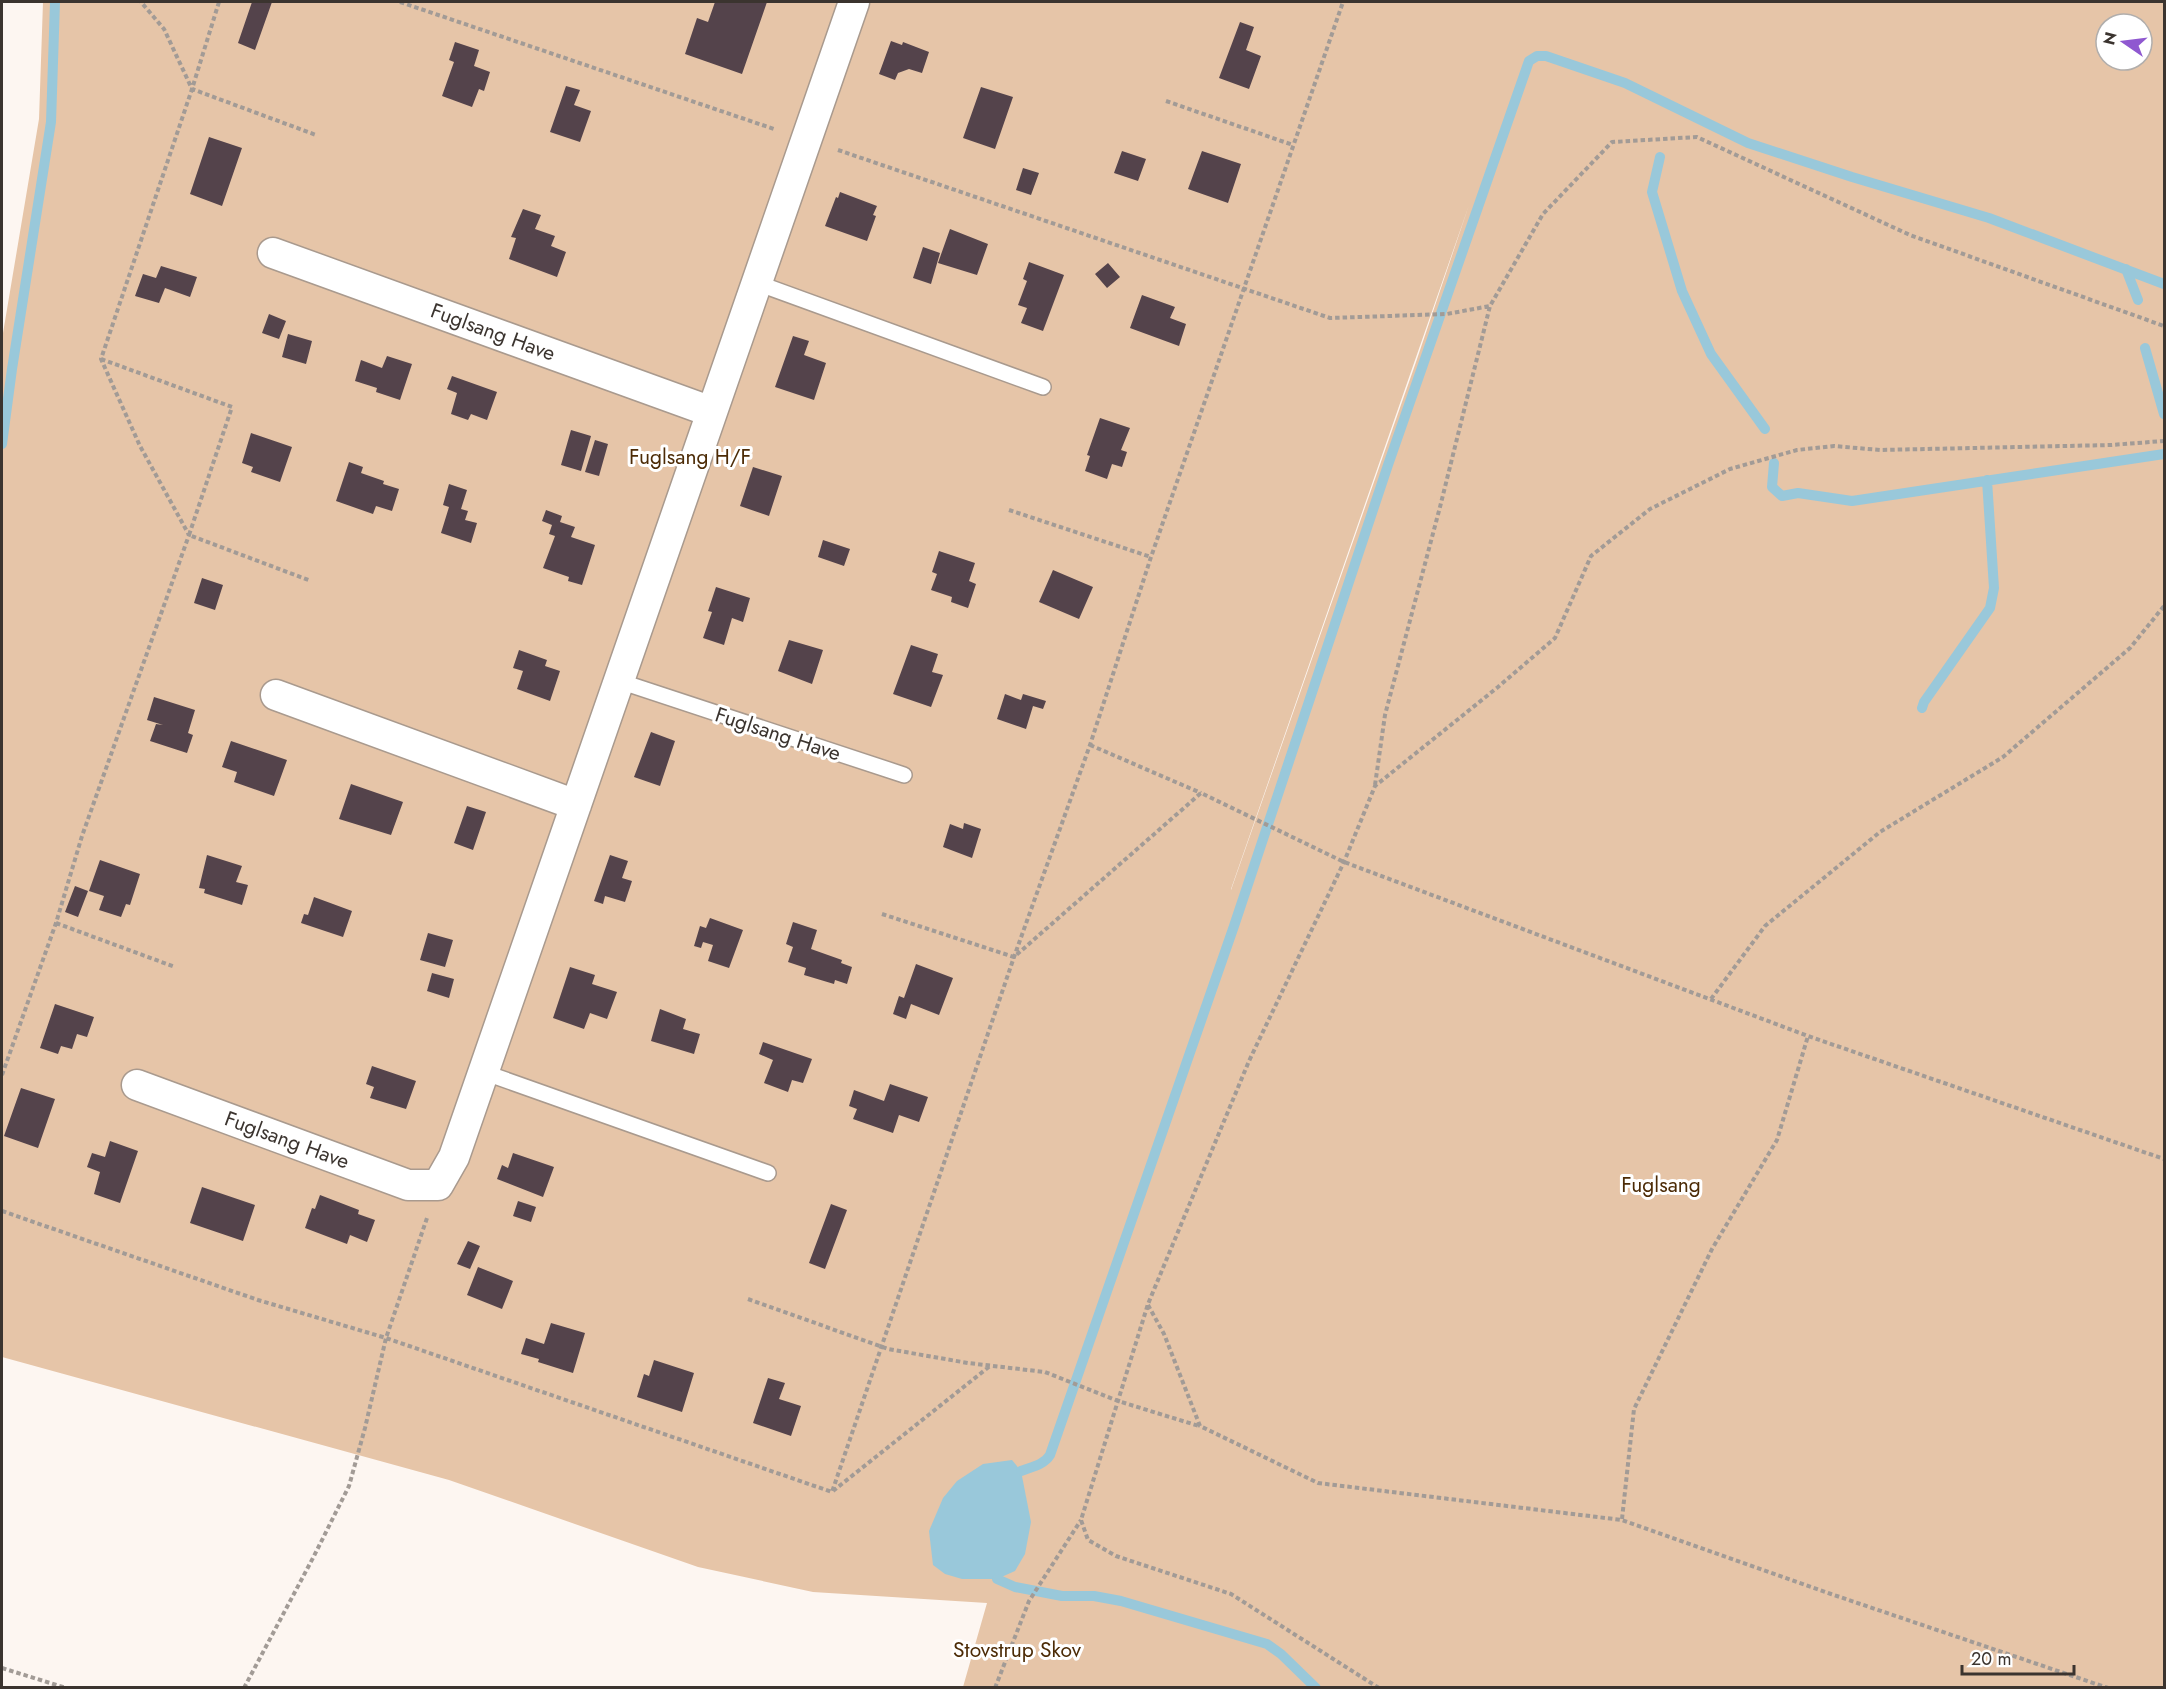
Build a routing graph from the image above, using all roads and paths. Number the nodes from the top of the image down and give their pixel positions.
1 (141, 2) edge
2 (219, 2) edge
3 (400, 2) edge
4 (854, 2) edge
5 (1343, 2) edge
6 (192, 89) junction
7 (1166, 101) dead end
8 (316, 135) dead end
9 (807, 140) junction
10 (1293, 145) junction
11 (273, 253) dead end
12 (757, 283) junction
13 (1244, 290) junction
14 (1490, 306) junction
15 (2164, 326) edge
16 (101, 359) junction
17 (1043, 387) dead end
18 (712, 412) junction
19 (2164, 441) edge
20 (1009, 510) dead end
21 (189, 536) junction
22 (1151, 557) junction
23 (311, 581) dead end
24 (2164, 606) edge
25 (619, 681) junction
26 (276, 694) dead end
27 (1090, 745) junction
28 (903, 775) dead end
29 (1375, 786) junction
30 (1201, 792) junction
31 (576, 805) junction
32 (1344, 862) junction
33 (882, 914) dead end
34 (56, 923) junction
35 (1014, 957) junction
36 (175, 967) dead end
37 (1712, 999) junction
38 (1808, 1036) junction
39 (483, 1072) junction
40 (2, 1075) edge
41 (137, 1085) dead end
42 (2164, 1159) edge
43 (768, 1173) dead end
44 (438, 1185) junction
45 (2, 1211) edge
46 (748, 1299) dead end
47 (1148, 1304) junction
48 (386, 1338) junction
49 (883, 1346) junction
50 (990, 1366) junction
51 (1118, 1401) junction
52 (1200, 1426) junction
53 (832, 1492) junction
54 (1081, 1520) junction
55 (1622, 1520) junction
56 (2, 1668) edge
57 (66, 1688) edge
58 (244, 1688) edge
59 (995, 1688) edge
60 (1379, 1688) edge
61 (2108, 1688) edge

1 - 6 path
2 - 6 path
3 - 9 path
4 - 9 street
5 - 10 path
6 - 8 path
6 - 16 path
7 - 10 path
9 - 12 street
9 - 13 path
10 - 13 path
11 - 18 street, Fuglsang Have
12 - 17 lane
12 - 18 street
13 - 14 path
13 - 22 path
14 - 15 path
14 - 29 path
16 - 21 path
16 - 21 path
18 - 25 street
19 - 29 path
20 - 22 path
21 - 23 path
21 - 34 path
22 - 27 path
24 - 37 path
25 - 28 lane, Fuglsang Have
25 - 31 street
26 - 31 street
27 - 30 path
27 - 35 path
29 - 32 path
30 - 32 path
30 - 35 path
31 - 39 street
32 - 37 path
32 - 47 path
33 - 35 path
34 - 36 path
34 - 40 path
35 - 49 path
37 - 38 path
38 - 42 path
38 - 55 path
39 - 43 lane
39 - 44 street
41 - 44 street, Fuglsang Have
44 - 48 path
45 - 48 path
46 - 49 path
47 - 51 path
47 - 52 path
48 - 53 path
48 - 58 path
49 - 50 path
49 - 53 path
50 - 51 path
50 - 53 path
51 - 52 path
51 - 54 path
52 - 55 path
54 - 59 path
54 - 60 path
55 - 61 path
56 - 57 path

